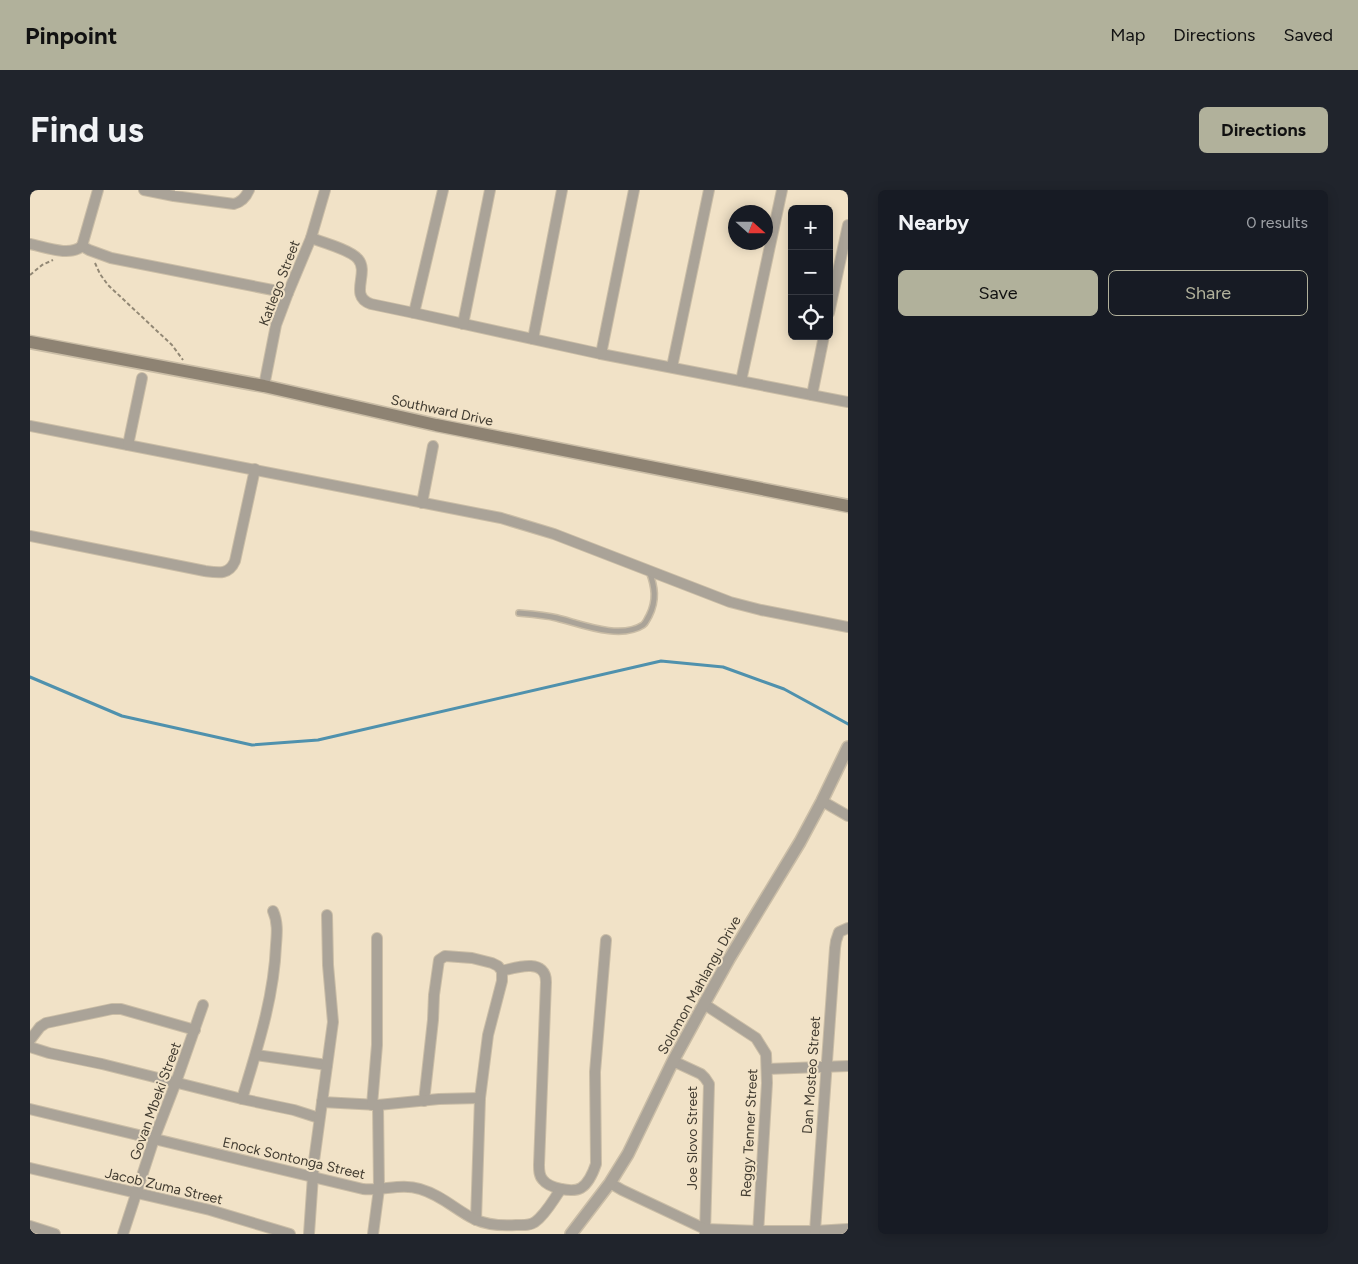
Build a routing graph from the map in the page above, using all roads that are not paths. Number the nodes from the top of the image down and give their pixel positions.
1 (98, 190) edge
2 (144, 190) edge
3 (325, 190) edge
4 (444, 190) edge
5 (490, 190) edge
6 (562, 190) edge
7 (634, 190) edge
8 (709, 190) edge
9 (782, 190) edge
10 (175, 193) edge
11 (246, 194) edge
12 (848, 225) edge
13 (311, 238) junction
14 (30, 244) edge
15 (87, 248) junction
16 (288, 293) junction
17 (833, 295) edge
18 (414, 313) junction
19 (463, 324) junction
20 (533, 339) junction
21 (823, 340) edge
22 (30, 342) edge
23 (601, 354) junction
24 (672, 367) junction
25 (142, 378) dead end
26 (741, 381) junction
27 (264, 386) junction
28 (812, 395) junction
29 (848, 402) edge
30 (30, 426) edge
31 (128, 445) junction
32 (433, 446) dead end
33 (254, 469) junction
34 (422, 502) junction
35 (848, 506) edge
36 (30, 536) edge
37 (649, 571) junction
38 (519, 612) dead end
39 (848, 628) edge
40 (848, 747) edge
41 (822, 801) junction
42 (848, 816) edge
43 (273, 911) dead end
44 (327, 915) dead end
45 (848, 928) edge
46 (377, 938) dead end
47 (606, 940) dead end
48 (502, 971) junction
49 (704, 1004) junction
50 (203, 1005) dead end
51 (195, 1030) junction
52 (30, 1040) edge
53 (30, 1047) edge
54 (256, 1055) junction
55 (673, 1061) junction
56 (326, 1065) junction
57 (848, 1066) edge
58 (825, 1068) junction
59 (767, 1069) junction
60 (176, 1082) junction
61 (480, 1098) junction
62 (242, 1099) junction
63 (424, 1101) junction
64 (322, 1102) junction
65 (375, 1105) junction
66 (30, 1109) edge
67 (319, 1118) junction
68 (154, 1139) junction
69 (30, 1168) edge
70 (312, 1177) junction
71 (610, 1183) junction
72 (561, 1188) junction
73 (379, 1190) junction
74 (137, 1193) junction
75 (476, 1220) junction
76 (30, 1226) edge
77 (848, 1229) edge
78 (705, 1231) edge
79 (815, 1231) junction
80 (758, 1233) edge
81 (55, 1234) edge
82 (123, 1234) edge
83 (290, 1234) edge
84 (309, 1234) edge
85 (373, 1234) edge
86 (571, 1234) edge

1 - 15 street
2 - 10 street
3 - 13 street, Katlego Street
4 - 18 street
5 - 19 street
6 - 20 street
7 - 23 street
8 - 24 street
9 - 26 street
10 - 11 street
12 - 17 street
13 - 16 street, Katlego Street
13 - 18 street
14 - 15 street
15 - 16 street
16 - 27 street, Katlego Street
18 - 19 street
19 - 20 street
20 - 23 street
21 - 28 street
22 - 27 main road, Southward Drive
23 - 24 street
24 - 26 street
25 - 31 street
26 - 28 street
27 - 35 main road, Southward Drive
28 - 29 street
30 - 31 street
31 - 33 street
32 - 34 street
33 - 34 street
33 - 36 street
34 - 37 street
37 - 38 lane
37 - 39 street
40 - 41 street, Solomon Mahlangu Drive
41 - 42 street
41 - 49 street, Solomon Mahlangu Drive
43 - 54 street
44 - 56 street
45 - 58 street, Dan Mosteo Street
46 - 65 street
47 - 72 street
48 - 61 street
48 - 63 street
48 - 72 street
49 - 55 street, Solomon Mahlangu Drive
49 - 59 street, Reggy Tenner Street
50 - 51 street, Govan Mbeki Street
51 - 52 street
51 - 60 street, Govan Mbeki Street
53 - 60 street
54 - 56 street
54 - 62 street
55 - 71 street, Solomon Mahlangu Drive
55 - 78 street, Joe Slovo Street
56 - 64 street
57 - 58 street
58 - 59 street
58 - 79 street, Dan Mosteo Street
59 - 80 street, Reggy Tenner Street
60 - 62 street
60 - 68 street, Govan Mbeki Street
61 - 63 street
61 - 75 street
62 - 67 street
63 - 65 street
64 - 65 street
64 - 67 street
65 - 73 street
66 - 68 street, Enock Sontonga Street
67 - 70 street
68 - 70 street, Enock Sontonga Street
68 - 74 street, Govan Mbeki Street
69 - 74 street, Jacob Zuma Street
70 - 73 street, Enock Sontonga Street
70 - 84 street
71 - 78 street
71 - 86 street, Solomon Mahlangu Drive
72 - 75 street, Enock Sontonga Street
73 - 75 street, Enock Sontonga Street
73 - 85 street
74 - 82 street, Govan Mbeki Street
74 - 83 street, Jacob Zuma Street
76 - 81 street
77 - 79 street
78 - 80 street
79 - 80 street

